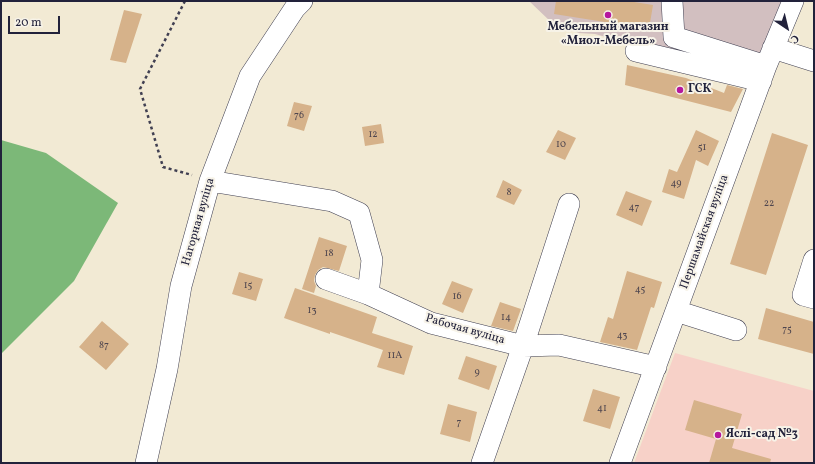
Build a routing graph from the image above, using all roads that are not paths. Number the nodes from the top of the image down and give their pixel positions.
1 (302, 1) edge
2 (672, 1) edge
3 (793, 1) edge
4 (636, 51) dead end
5 (814, 61) edge
6 (767, 65) junction
7 (210, 180) junction
8 (569, 204) dead end
9 (814, 260) edge
10 (326, 280) dead end
11 (368, 294) junction
12 (814, 298) edge
13 (676, 311) junction
14 (736, 330) dead end
15 (523, 346) junction
16 (656, 367) junction
17 (146, 463) edge
18 (482, 463) edge
19 (620, 463) edge

1 - 7 street, Нагорная вуліца
2 - 6 street
3 - 6 street, Першамайская вуліца
4 - 6 street
5 - 6 street
6 - 13 street, Першамайская вуліца
7 - 11 street
7 - 17 street, Нагорная вуліца
8 - 15 street
9 - 12 street
10 - 11 street, Рабочая вуліца
11 - 15 street, Рабочая вуліца
13 - 14 street
13 - 16 street, Першамайская вуліца
15 - 16 street, Рабочая вуліца
15 - 18 street
16 - 19 street, Першамайская вуліца

